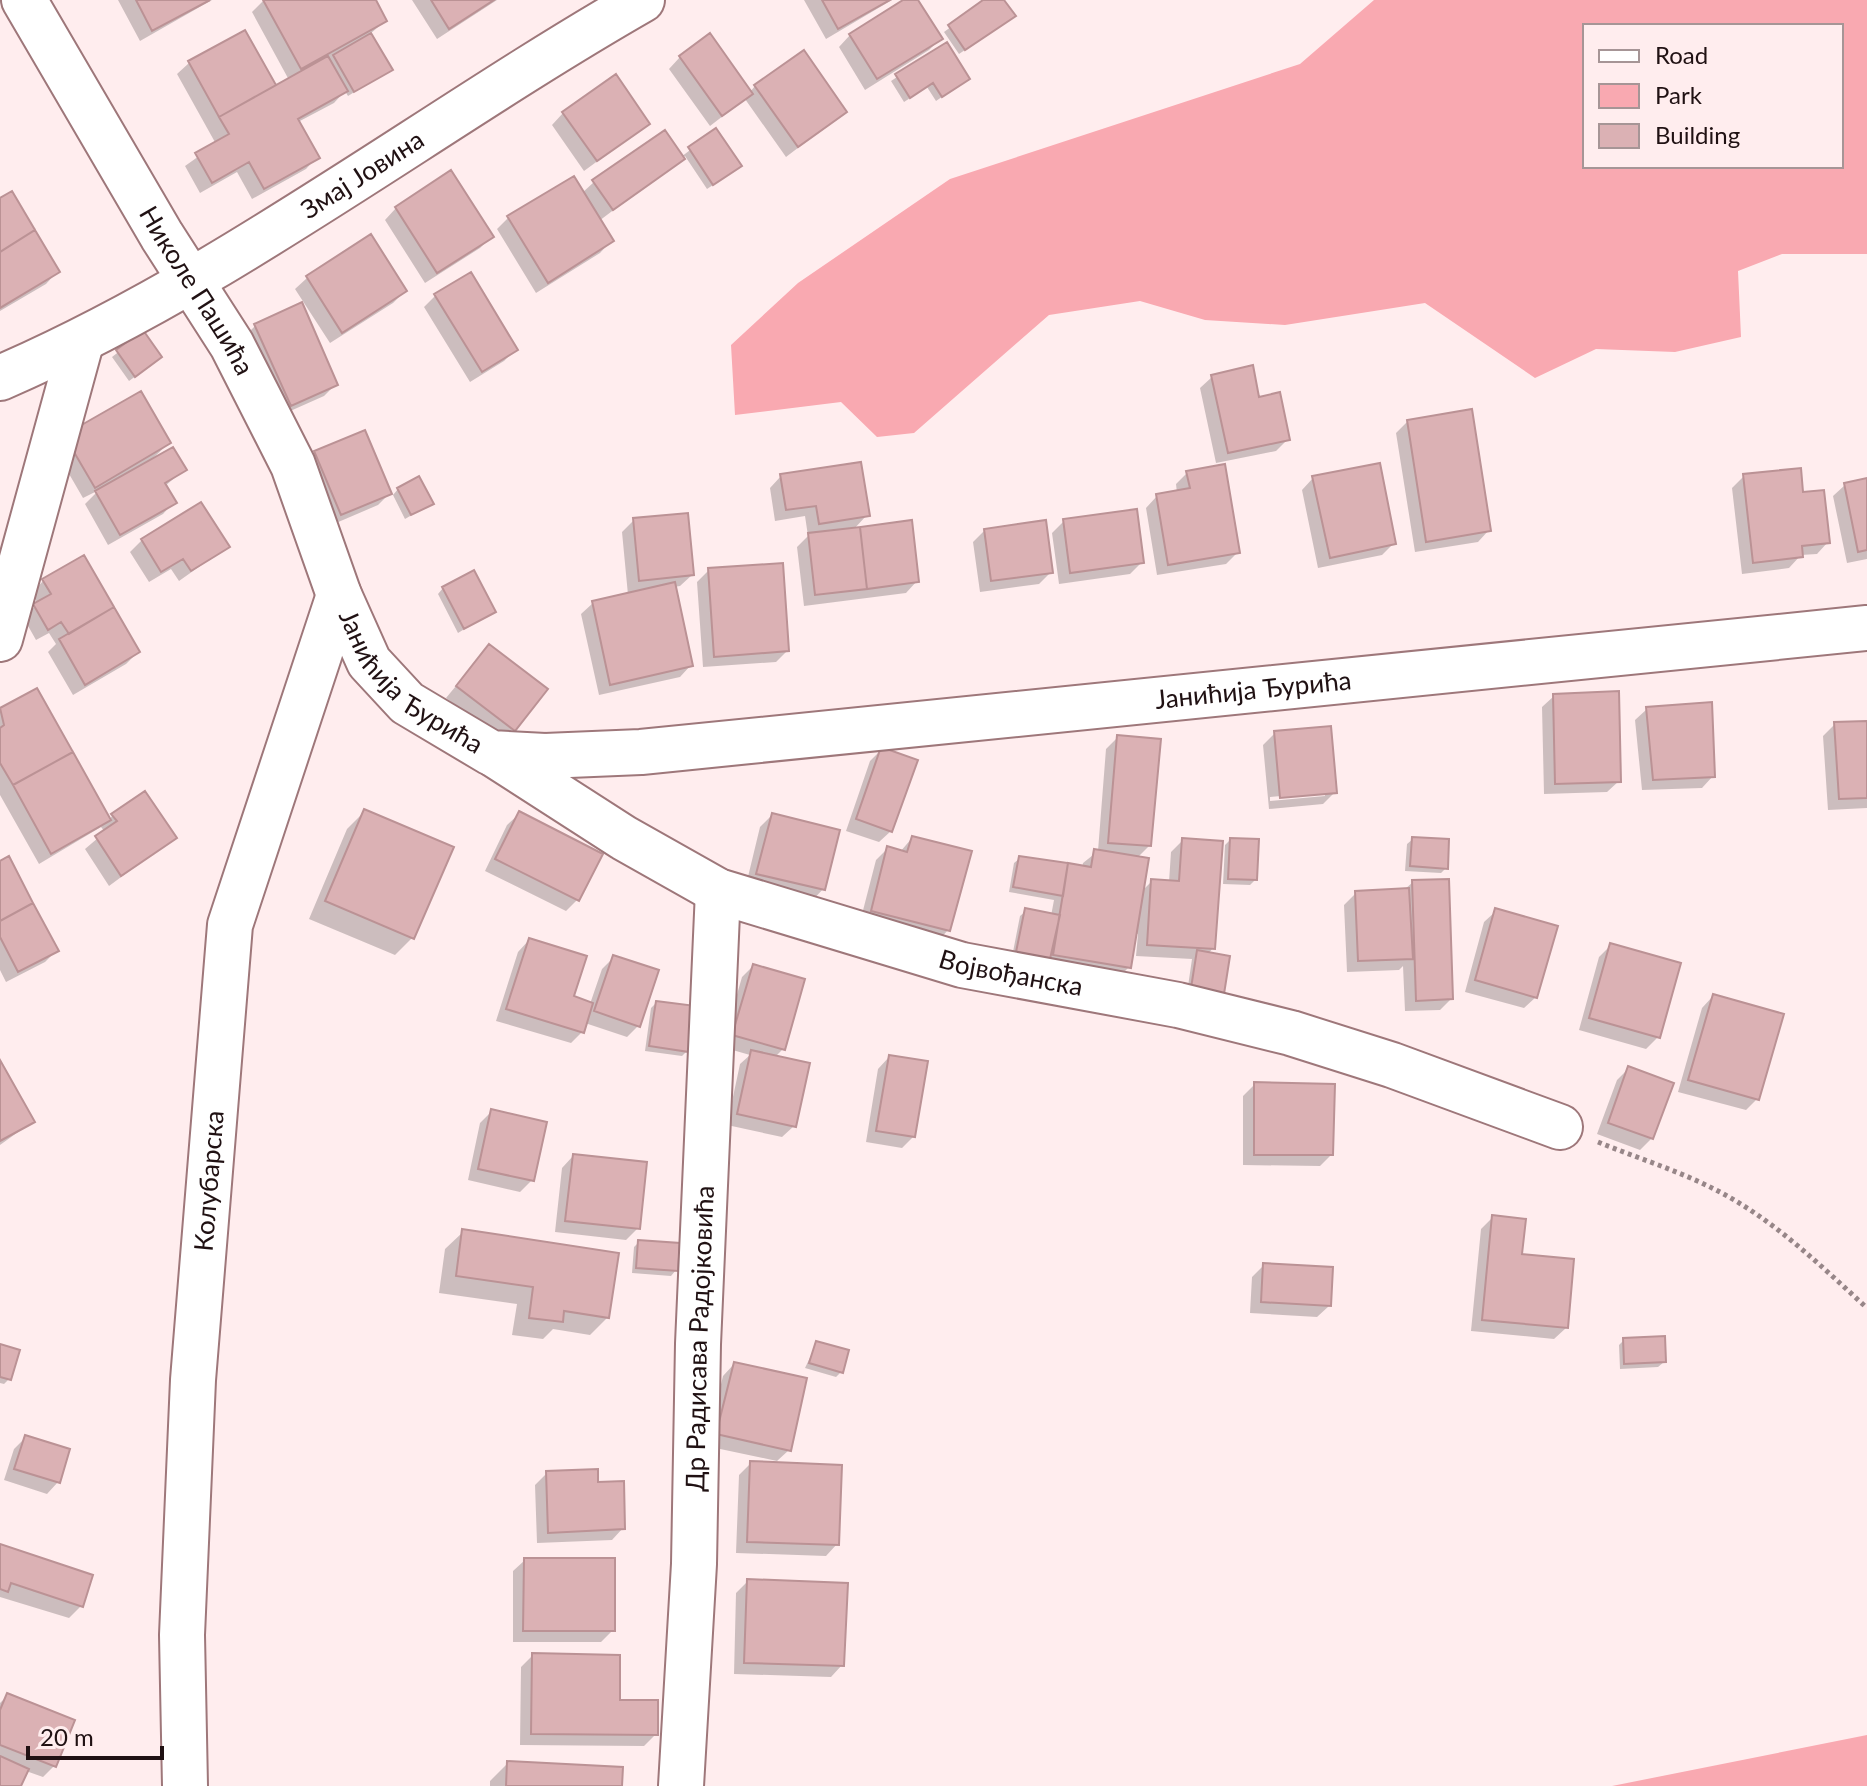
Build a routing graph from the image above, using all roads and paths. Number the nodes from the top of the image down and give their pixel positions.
1 (24, 0) edge
2 (626, 4) edge
3 (190, 280) junction
4 (81, 343) junction
5 (0, 378) edge
6 (339, 595) junction
7 (1867, 628) edge
8 (0, 639) edge
9 (641, 752) junction
10 (491, 753) junction
11 (624, 838) junction
12 (718, 891) junction
13 (1560, 1127) joint
14 (1867, 1308) edge
15 (185, 1786) edge
16 (681, 1786) edge

1 - 3 street, Николе Пашића
2 - 3 street, Змај Јовина
3 - 4 street, Змај Јовина
3 - 6 street, Николе Пашића
4 - 5 street, Змај Јовина
4 - 8 street
6 - 10 street, Јанићија Ђурића
6 - 15 street, Колубарска
7 - 9 street, Јанићија Ђурића
9 - 10 street, Јанићија Ђурића
9 - 11 street
10 - 11 street, Војвођанска
11 - 12 street, Војвођанска
12 - 13 street, Војвођанска
12 - 16 street, Др Радисава Радојковића
13 - 14 path

